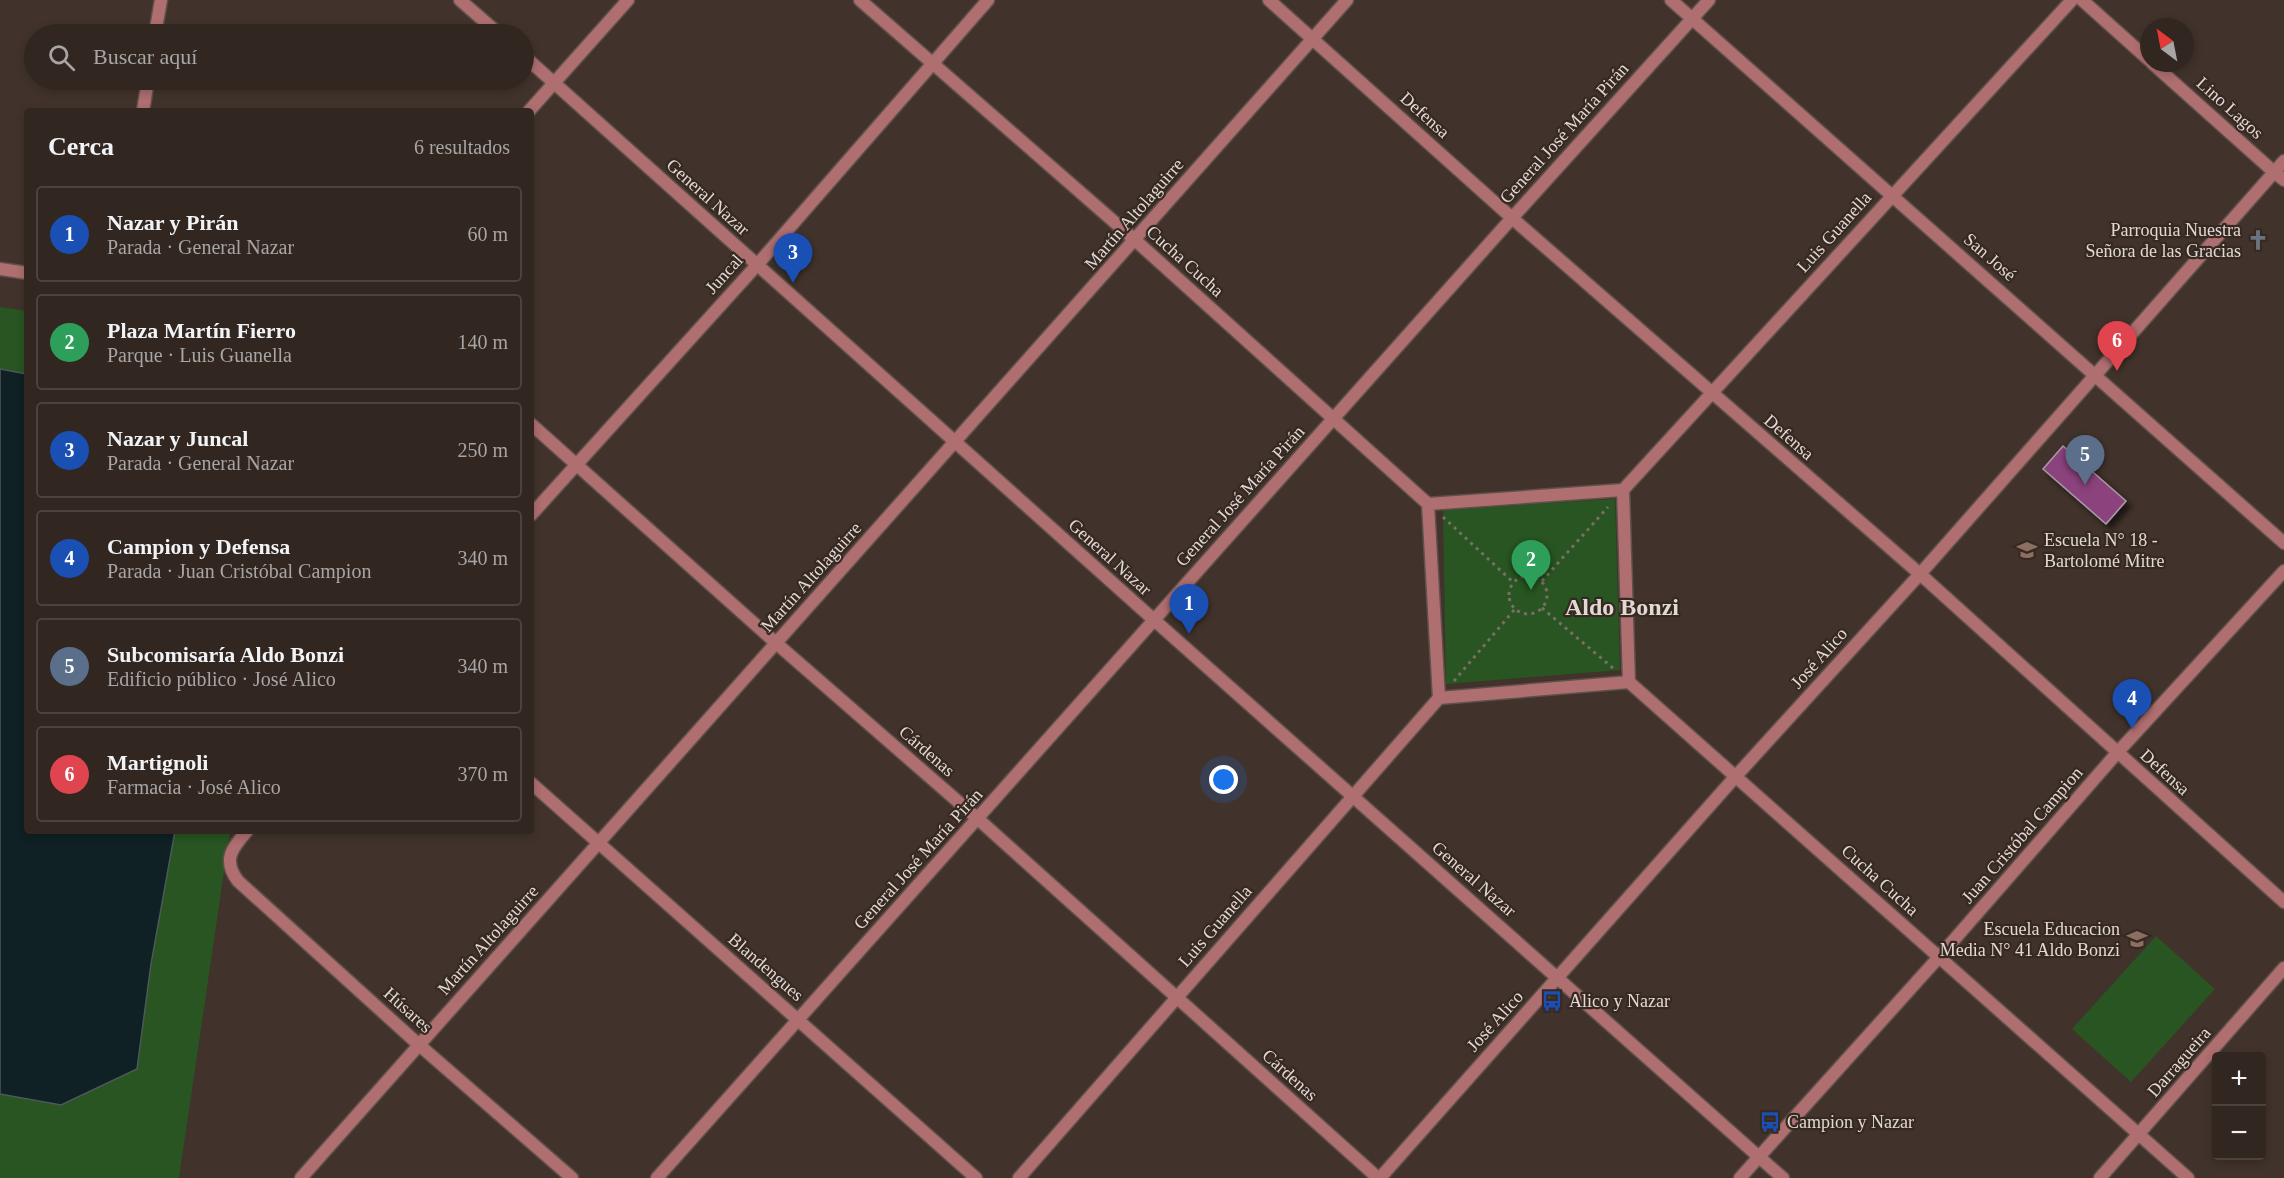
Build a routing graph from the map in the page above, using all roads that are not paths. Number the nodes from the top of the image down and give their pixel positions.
1 (161, 0) edge
2 (460, 0) edge
3 (628, 0) edge
4 (860, 0) edge
5 (988, 0) edge
6 (1269, 0) edge
7 (1347, 0) edge
8 (1671, 0) edge
9 (1709, 0) edge
10 (2072, 0) edge
11 (2082, 0) edge
12 (1692, 19) junction
13 (157, 24) edge
14 (488, 24) edge
15 (1312, 38) junction
16 (2140, 52) edge
17 (933, 63) junction
18 (534, 65) edge
19 (2162, 72) edge
20 (554, 82) junction
21 (146, 90) edge
22 (143, 108) edge
23 (532, 108) edge
24 (2284, 161) edge
25 (2279, 176) edge
26 (1892, 195) junction
27 (1512, 218) junction
28 (1135, 240) junction
29 (757, 265) junction
30 (0, 268) edge
31 (24, 272) edge
32 (2096, 375) junction
33 (1712, 394) junction
34 (1334, 418) junction
35 (534, 427) edge
36 (955, 443) junction
37 (576, 465) junction
38 (1623, 490) junction
39 (1428, 504) junction
40 (534, 512) edge
41 (2284, 543) edge
42 (2284, 571) edge
43 (1920, 574) junction
44 (1153, 619) junction
45 (776, 643) junction
46 (1629, 682) junction
47 (1439, 698) junction
48 (2117, 753) junction
49 (1736, 776) junction
50 (534, 786) edge
51 (1352, 796) junction
52 (978, 819) junction
53 (244, 834) edge
54 (599, 844) junction
55 (2284, 902) edge
56 (1939, 957) junction
57 (2284, 968) edge
58 (1558, 978) junction
59 (1177, 998) junction
60 (799, 1020) junction
61 (418, 1044) junction
62 (2140, 1134) junction
63 (1759, 1157) junction
64 (301, 1178) edge
65 (572, 1178) edge
66 (657, 1178) edge
67 (976, 1178) edge
68 (1019, 1178) edge
69 (1379, 1178) edge
70 (1740, 1178) edge
71 (1783, 1178) edge
72 (2100, 1178) edge
73 (2188, 1178) edge

1 - 13 street
2 - 14 street
3 - 20 street
4 - 17 street, Cucha Cucha
5 - 17 street, Juncal
6 - 15 street, Defensa
7 - 15 street, Martín Altolaguirre
8 - 12 street, San José
9 - 12 street, General José María Pirán
10 - 26 street, Luis Guanella
11 - 16 street, Lino Lagos
12 - 26 street, San José
12 - 27 street, General José María Pirán
15 - 27 street, Defensa
15 - 28 street, Martín Altolaguirre
17 - 28 street, Cucha Cucha
17 - 29 street, Juncal
18 - 20 street, General Nazar
19 - 25 street, Lino Lagos
20 - 23 street
20 - 29 street, General Nazar
21 - 22 street
24 - 25 street, José Alico
25 - 32 street, José Alico
26 - 32 street, San José
26 - 33 street, Luis Guanella
27 - 33 street, Defensa
27 - 34 street, General José María Pirán
28 - 34 street, Cucha Cucha
28 - 36 street, Martín Altolaguirre
29 - 36 street, General Nazar
29 - 37 street, Juncal
30 - 31 street
32 - 41 street, San José
32 - 43 street, José Alico
33 - 38 street, Luis Guanella
33 - 43 street, Defensa
34 - 39 street, Cucha Cucha
34 - 44 street, General José María Pirán
35 - 37 street, Cárdenas
36 - 44 street, General Nazar
36 - 45 street, Martín Altolaguirre
37 - 40 street, Juncal
37 - 45 street, Cárdenas
38 - 39 street
38 - 46 street
39 - 47 street
42 - 48 street, Juan Cristóbal Campion
43 - 48 street, Defensa
43 - 49 street, José Alico
44 - 51 street, General Nazar
44 - 52 street, General José María Pirán
45 - 52 street, Cárdenas
45 - 54 street, Martín Altolaguirre
46 - 47 street
46 - 49 street, Cucha Cucha
47 - 51 street, Luis Guanella
48 - 55 street, Defensa
48 - 56 street, Juan Cristóbal Campion
49 - 56 street, Cucha Cucha
49 - 58 street, José Alico
50 - 54 street, Blandengues
51 - 58 street, General Nazar
51 - 59 street, Luis Guanella
52 - 59 street, Cárdenas
52 - 60 street, General José María Pirán
53 - 61 street, Húsares
54 - 60 street, Blandengues
54 - 61 street, Martín Altolaguirre
56 - 62 street, Cucha Cucha
56 - 63 street, Juan Cristóbal Campion
57 - 62 street, Darragueira
58 - 63 street, General Nazar
58 - 69 street, José Alico
59 - 68 street, Luis Guanella
59 - 69 street, Cárdenas
60 - 66 street, General José María Pirán
60 - 67 street, Blandengues
61 - 64 street, Martín Altolaguirre
61 - 65 street, Húsares
62 - 72 street, Darragueira
62 - 73 street, Cucha Cucha
63 - 70 street, Juan Cristóbal Campion
63 - 71 street, General Nazar

